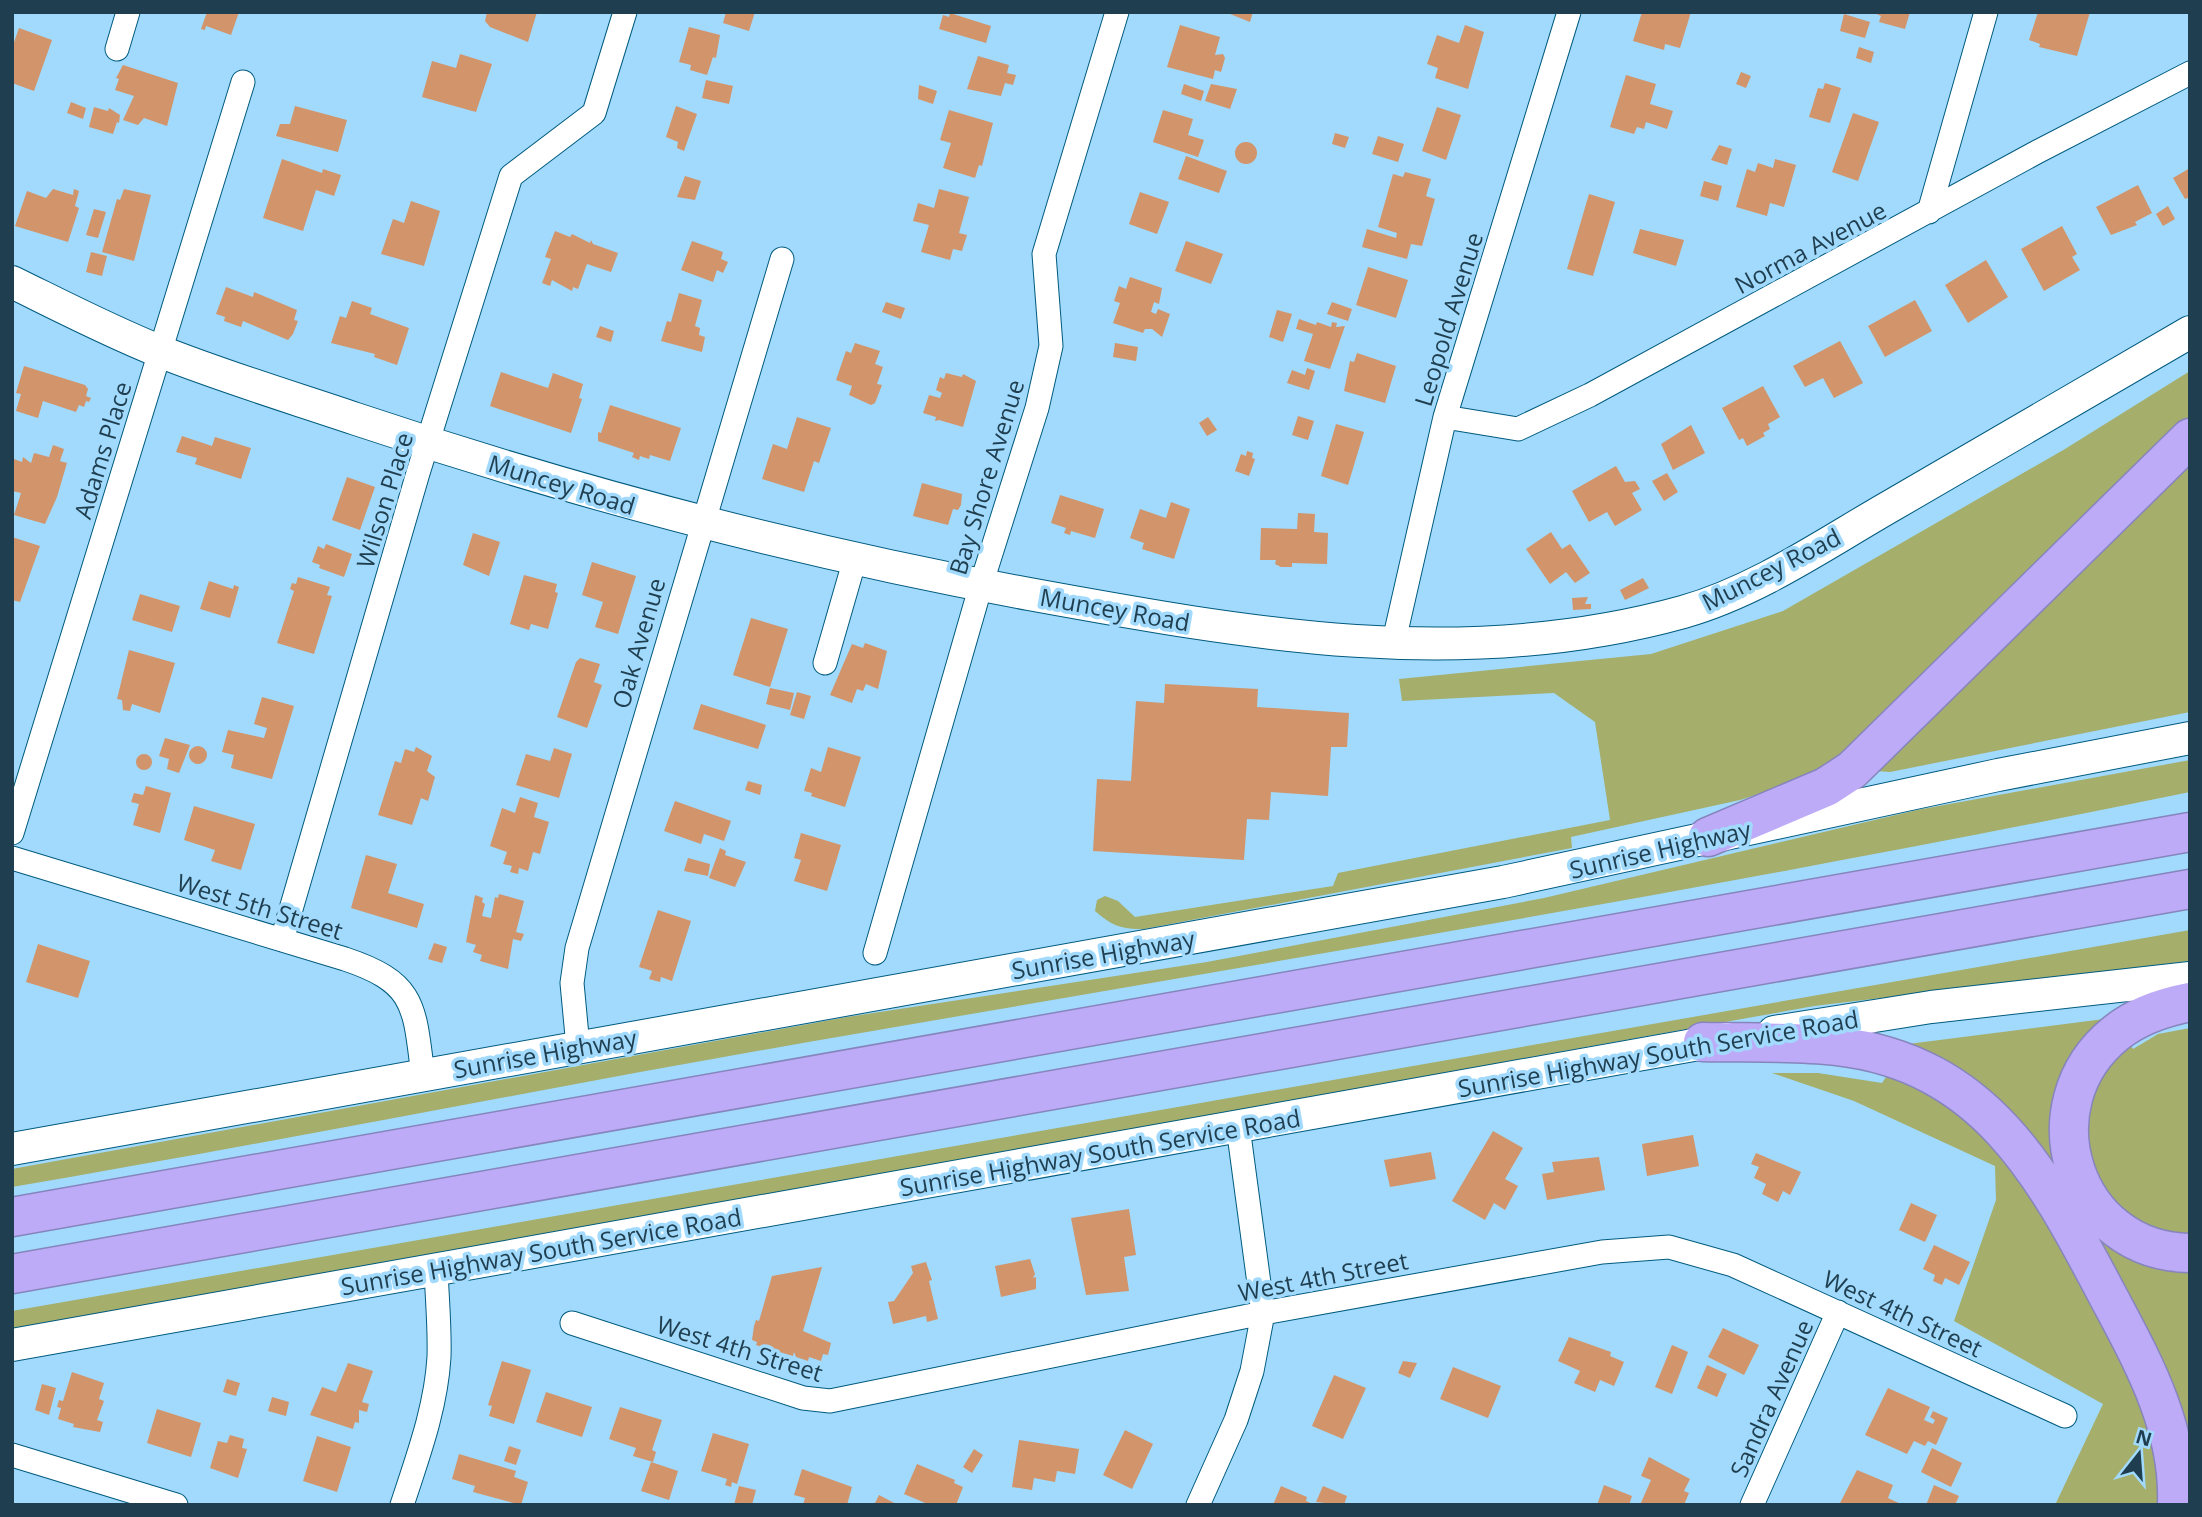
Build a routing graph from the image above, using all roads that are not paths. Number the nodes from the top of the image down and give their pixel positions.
1 (128, 12) edge
2 (625, 12) edge
3 (1117, 12) edge
4 (1569, 12) edge
5 (1986, 12) edge
6 (117, 48) dead end
7 (2190, 73) edge
8 (243, 82) dead end
9 (1929, 212) junction
10 (782, 259) dead end
11 (12, 282) edge
12 (2190, 332) edge
13 (160, 351) junction
14 (1445, 417) junction
15 (2190, 438) edge
16 (428, 443) junction
17 (701, 523) junction
18 (855, 559) junction
19 (981, 585) junction
20 (1393, 645) junction
21 (825, 663) dead end
22 (2190, 738) edge
23 (2190, 832) edge
24 (12, 833) edge
25 (1708, 837) junction
26 (12, 858) edge
27 (2190, 889) edge
28 (282, 940) junction
29 (875, 953) dead end
30 (2190, 978) edge
31 (2190, 1002) edge
32 (1703, 1042) junction
33 (578, 1047) junction
34 (423, 1075) junction
35 (1238, 1127) junction
36 (12, 1149) edge
37 (12, 1217) edge
38 (2190, 1253) edge
39 (436, 1269) junction
40 (12, 1274) edge
41 (1838, 1312) junction
42 (1263, 1313) junction
43 (572, 1323) dead end
44 (12, 1345) edge
45 (2065, 1416) dead end
46 (12, 1455) edge
47 (177, 1505) edge
48 (402, 1505) edge
49 (1198, 1505) edge
50 (1752, 1505) edge
51 (2177, 1505) edge

1 - 6 street
2 - 16 street, Wilson Place
3 - 19 street, Bay Shore Avenue
4 - 14 street, Leopold Avenue
5 - 9 street
7 - 9 street, Norma Avenue
8 - 13 street, Adams Place
9 - 14 street, Norma Avenue
10 - 17 street, Oak Avenue
11 - 13 main road, Muncey Road
12 - 20 main road, Muncey Road
13 - 16 main road, Muncey Road
13 - 24 street, Adams Place
14 - 20 street, Leopold Avenue
15 - 25 highway
16 - 17 main road, Muncey Road
16 - 28 street, Wilson Place
17 - 18 main road, Muncey Road
17 - 33 street, Oak Avenue
18 - 19 main road, Muncey Road
18 - 21 street
19 - 20 main road, Muncey Road
19 - 29 street, Bay Shore Avenue
22 - 25 main road, Sunrise Highway
23 - 37 highway
25 - 33 main road, Sunrise Highway
26 - 28 street, West 5th Street
27 - 40 highway
28 - 34 street, West 5th Street
30 - 32 main road, Sunrise Highway South Service Road
31 - 38 highway
32 - 35 main road, Sunrise Highway South Service Road
32 - 51 highway
33 - 34 main road, Sunrise Highway
34 - 36 main road, Sunrise Highway
35 - 39 main road, Sunrise Highway South Service Road
35 - 42 street
39 - 44 main road, Sunrise Highway South Service Road
39 - 48 street
41 - 42 street, West 4th Street
41 - 45 street, West 4th Street
41 - 50 street, Sandra Avenue
42 - 43 street, West 4th Street
42 - 49 street
46 - 47 street

